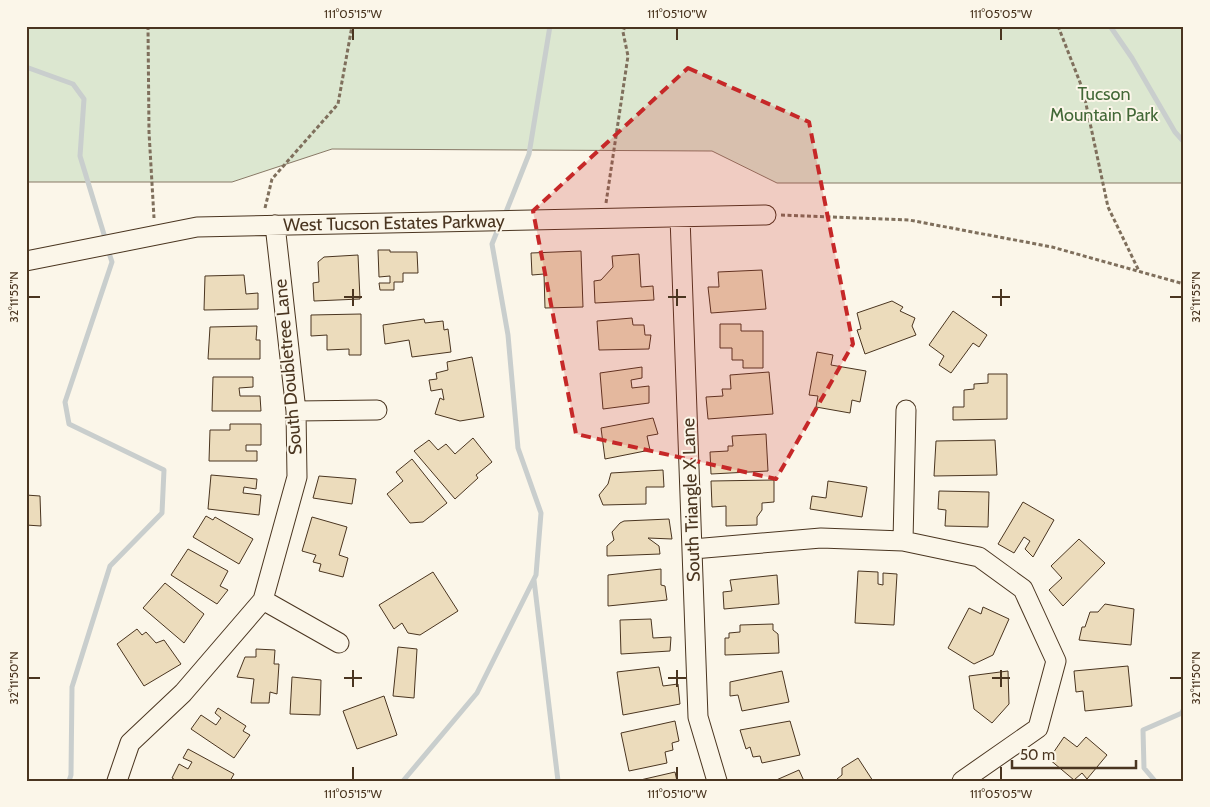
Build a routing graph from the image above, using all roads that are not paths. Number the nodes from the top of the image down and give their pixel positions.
1 (766, 215) road end
2 (680, 217) junction
3 (268, 225) junction
4 (26, 261) edge
5 (377, 410) dead end
6 (906, 410) dead end
7 (296, 412) junction
8 (903, 541) junction
9 (693, 549) junction
10 (262, 600) junction
11 (339, 643) dead end
12 (117, 781) edge
13 (717, 781) edge
14 (962, 781) edge

1 - 2 street, West Tucson Estates Parkway
2 - 3 street, West Tucson Estates Parkway
2 - 9 street, South Triangle X Lane
3 - 4 street, West Tucson Estates Parkway
3 - 7 street, South Doubletree Lane
5 - 7 street
6 - 8 street
7 - 10 street, South Doubletree Lane
8 - 9 street
8 - 14 street
9 - 13 street, South Triangle X Lane
10 - 11 street
10 - 12 street, South Doubletree Lane

